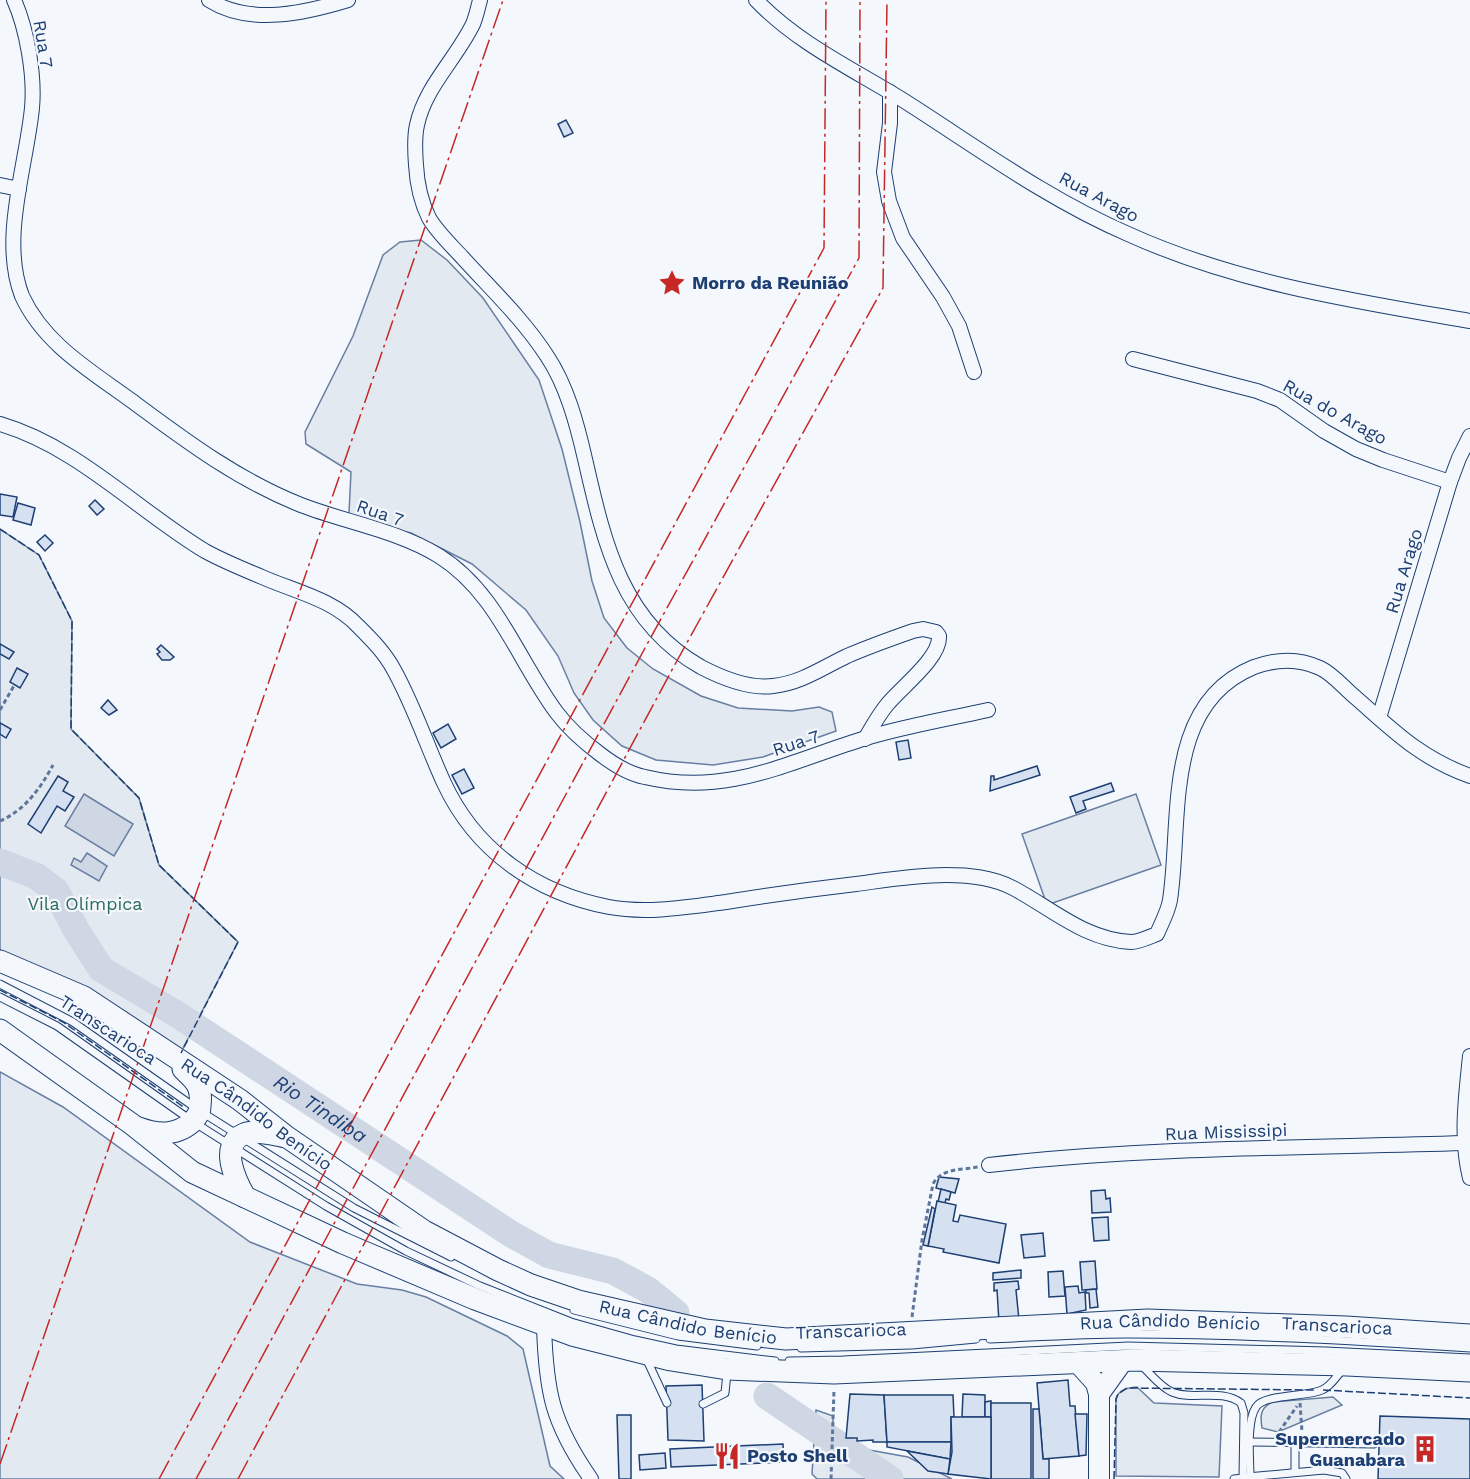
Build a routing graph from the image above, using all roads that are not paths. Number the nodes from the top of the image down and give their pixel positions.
1 (14, 0) edge
2 (209, 0) edge
3 (348, 0) edge
4 (480, 0) edge
5 (756, 0) edge
6 (891, 92) junction
7 (0, 185) edge
8 (18, 189) junction
9 (1470, 321) edge
10 (1133, 358) dead end
11 (974, 372) dead end
12 (0, 424) edge
13 (1470, 436) edge
14 (1450, 482) junction
15 (988, 710) dead end
16 (1379, 718) junction
17 (865, 739) junction
18 (1470, 776) edge
19 (0, 961) edge
20 (0, 984) edge
21 (0, 997) edge
22 (0, 1030) edge
23 (157, 1044) junction
24 (1470, 1056) edge
25 (196, 1116) junction
26 (133, 1125) junction
27 (287, 1137) junction
28 (237, 1141) junction
29 (1464, 1143) junction
30 (989, 1166) road end
31 (1470, 1178) edge
32 (245, 1197) junction
33 (458, 1260) dead end
34 (500, 1280) dead end
35 (538, 1296) dead end
36 (567, 1307) dead end
37 (544, 1326) junction
38 (1470, 1335) edge
39 (763, 1347) dead end
40 (794, 1348) dead end
41 (1470, 1348) edge
42 (644, 1353) junction
43 (1470, 1358) edge
44 (1129, 1361) junction
45 (1078, 1363) junction
46 (1347, 1365) junction
47 (727, 1369) junction
48 (1470, 1371) edge
49 (1099, 1394) junction
50 (667, 1403) dead end
51 (703, 1404) dead end
52 (1250, 1442) junction
53 (1299, 1443) junction
54 (1374, 1444) dead end
55 (1295, 1471) junction
56 (1246, 1478) edge
57 (591, 1479) edge
58 (1099, 1479) edge
59 (1234, 1479) edge
60 (1346, 1479) edge

1 - 8 street, Rua 7
2 - 3 street
4 - 17 street
5 - 6 street, Rua Arago
6 - 9 street, Rua Arago
6 - 11 street
7 - 8 street
8 - 17 street, Rua 7
10 - 14 street, Rua do Arago
12 - 16 street
13 - 14 street, Rua Arago
14 - 16 street, Rua Arago
15 - 17 street, Rua 7
16 - 18 street
19 - 23 main road, Rua Cândido Benício
20 - 25 lane, Transcarioca
21 - 25 lane, Transcarioca
22 - 26 main road, Rua Cândido Benício
23 - 25 main road
23 - 27 main road, Rua Cândido Benício
24 - 29 street
25 - 26 main road
25 - 28 lane, Transcarioca
25 - 28 lane, Transcarioca
26 - 32 main road, Rua Cândido Benício
27 - 28 main road
27 - 38 main road, Rua Cândido Benício
28 - 32 main road
28 - 33 lane, Transcarioca
28 - 43 lane, Transcarioca
29 - 30 street, Rua Mississipi
29 - 31 street
32 - 37 main road, Rua Cândido Benício
34 - 35 lane
36 - 39 lane
37 - 42 main road, Rua Cândido Benício
37 - 57 street
40 - 41 lane, Transcarioca
42 - 47 main road, Rua Cândido Benício
42 - 50 lane
44 - 45 main road, Rua Cândido Benício
44 - 46 main road, Rua Cândido Benício
44 - 49 main road
44 - 56 lane
45 - 47 main road, Rua Cândido Benício
45 - 49 main road
46 - 48 main road, Rua Cândido Benício
46 - 52 lane
47 - 51 lane
49 - 58 main road
52 - 53 lane
52 - 56 lane
53 - 54 lane
53 - 55 lane
55 - 56 lane
55 - 60 lane
56 - 59 lane

